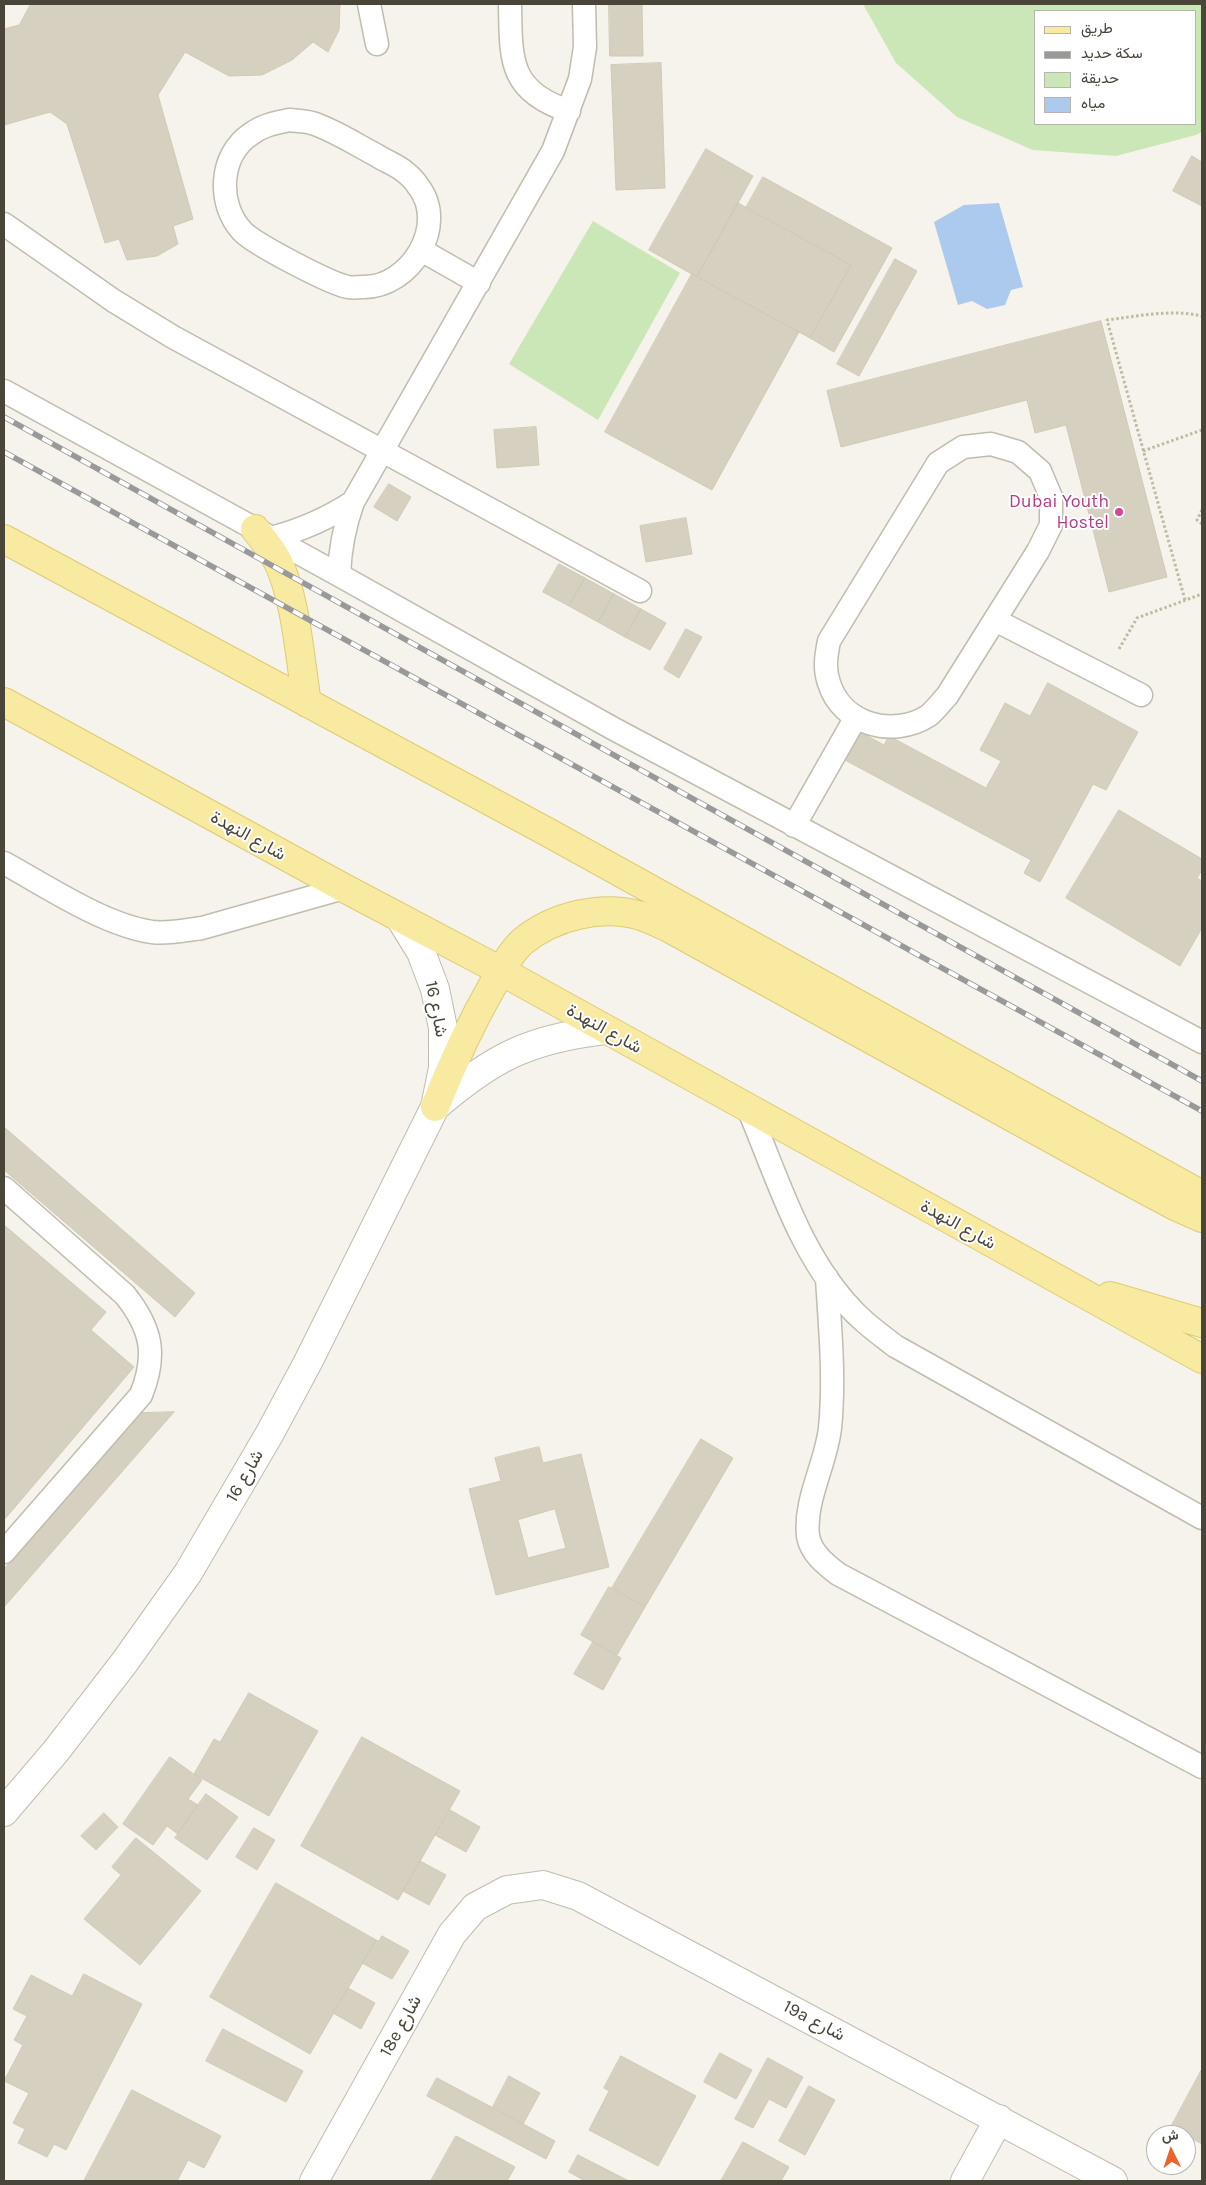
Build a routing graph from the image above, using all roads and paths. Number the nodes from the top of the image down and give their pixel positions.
1 (368, 4) edge
2 (510, 4) edge
3 (584, 4) edge
4 (377, 44) dead end
5 (569, 110) junction
6 (4, 224) edge
7 (421, 250) junction
8 (479, 283) junction
9 (1202, 316) edge
10 (4, 391) edge
11 (1202, 430) edge
12 (1143, 451) junction
13 (382, 452) junction
14 (353, 502) junction
15 (1202, 510) edge
16 (1202, 524) edge
17 (263, 533) junction
18 (4, 539) edge
19 (339, 575) junction
20 (640, 591) dead end
21 (1202, 594) edge
22 (1184, 600) junction
23 (995, 620) junction
24 (1103, 676) junction
25 (1141, 695) dead end
26 (4, 702) edge
27 (307, 702) junction
28 (856, 717) junction
29 (794, 826) junction
30 (4, 863) edge
31 (344, 888) junction
32 (400, 918) junction
33 (501, 971) junction
34 (605, 1030) junction
35 (1202, 1042) edge
36 (436, 1107) junction
37 (748, 1108) junction
38 (4, 1188) edge
39 (1202, 1195) edge
40 (1202, 1218) edge
41 (827, 1278) junction
42 (1068, 1285) junction
43 (1202, 1324) edge
44 (1202, 1358) edge
45 (1202, 1518) edge
46 (4, 1552) edge
47 (1202, 1767) edge
48 (4, 1812) edge
49 (507, 1890) joint
50 (999, 2119) junction
51 (314, 2181) edge
52 (965, 2181) edge
53 (1113, 2181) edge

1 - 4 lane
2 - 5 lane
3 - 5 lane
5 - 8 lane
6 - 13 lane
7 - 7 lane
7 - 8 lane
8 - 13 lane
9 - 12 path
10 - 17 lane
11 - 12 path
12 - 22 path
13 - 14 lane
13 - 20 lane
14 - 17 lane
14 - 19 lane
15 - 16 path
17 - 19 lane
17 - 27 main road
18 - 27 main road
19 - 29 lane
21 - 22 path
22 - 24 path
23 - 24 lane
23 - 28 lane
23 - 28 lane
24 - 25 lane
26 - 31 main road, شارع النهدة
27 - 39 main road
28 - 29 lane
29 - 35 lane
30 - 31 lane
31 - 32 main road, شارع النهدة
32 - 33 main road, شارع النهدة
32 - 36 street, شارع 16
33 - 34 main road, شارع النهدة
33 - 36 main road
33 - 40 main road
34 - 36 street, شارع 16
34 - 37 main road, شارع النهدة
36 - 48 street, شارع 16
37 - 41 lane
37 - 42 main road, شارع النهدة
38 - 46 lane
41 - 45 lane
41 - 47 lane
42 - 43 main road
42 - 44 main road, شارع النهدة
49 - 50 street, 19a شارع
49 - 51 street, 18e شارع
50 - 52 street
50 - 53 street, 19a شارع

